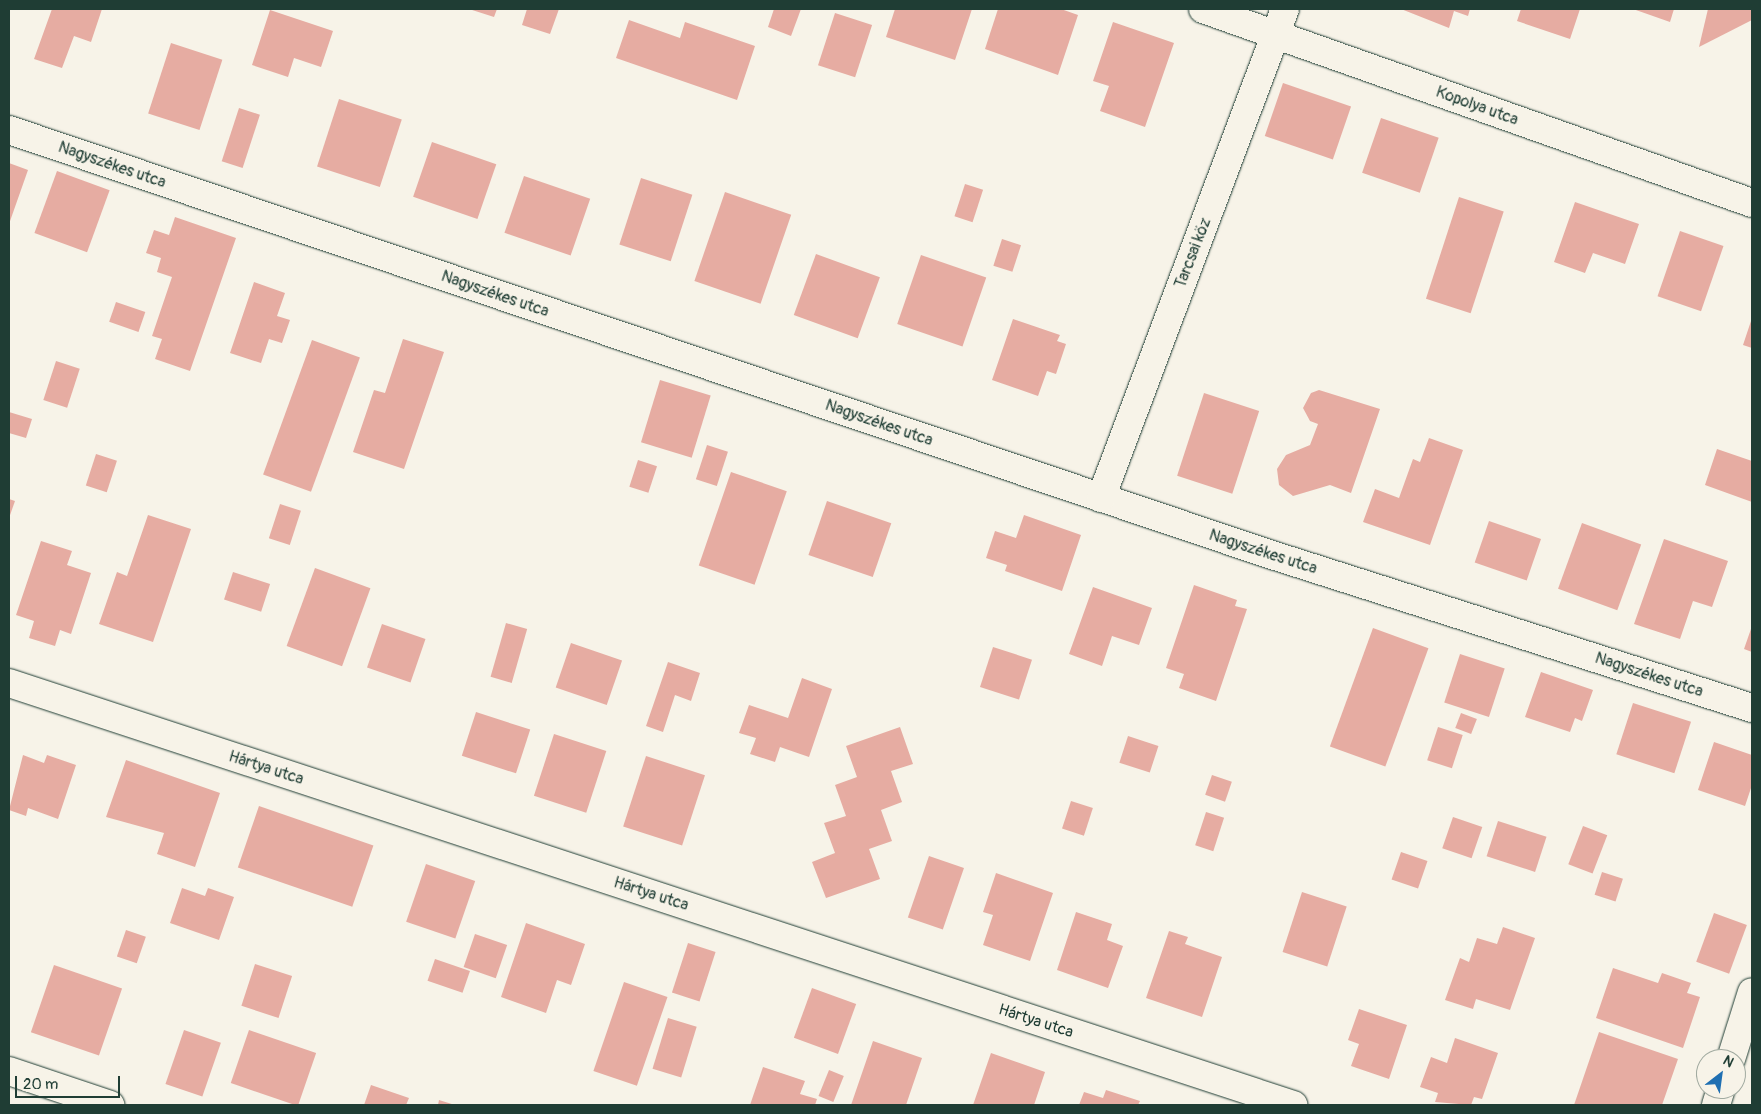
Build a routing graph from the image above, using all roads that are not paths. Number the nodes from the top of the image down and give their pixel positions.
1 (1203, 9) edge
2 (1285, 9) edge
3 (1275, 34) junction
4 (9, 130) edge
5 (1752, 203) edge
6 (1101, 498) junction
7 (9, 683) edge
8 (1752, 708) edge
9 (1752, 992) edge
10 (1734, 1049) edge
11 (9, 1071) edge
12 (110, 1105) edge
13 (1293, 1105) edge

1 - 3 street, Kopolya utca
2 - 3 street, Tarcsai köz
3 - 5 street, Kopolya utca
3 - 6 street, Tarcsai köz
4 - 6 street, Nagyszékes utca
6 - 8 street, Nagyszékes utca
7 - 13 street, Hártya utca
9 - 10 street
11 - 12 street

